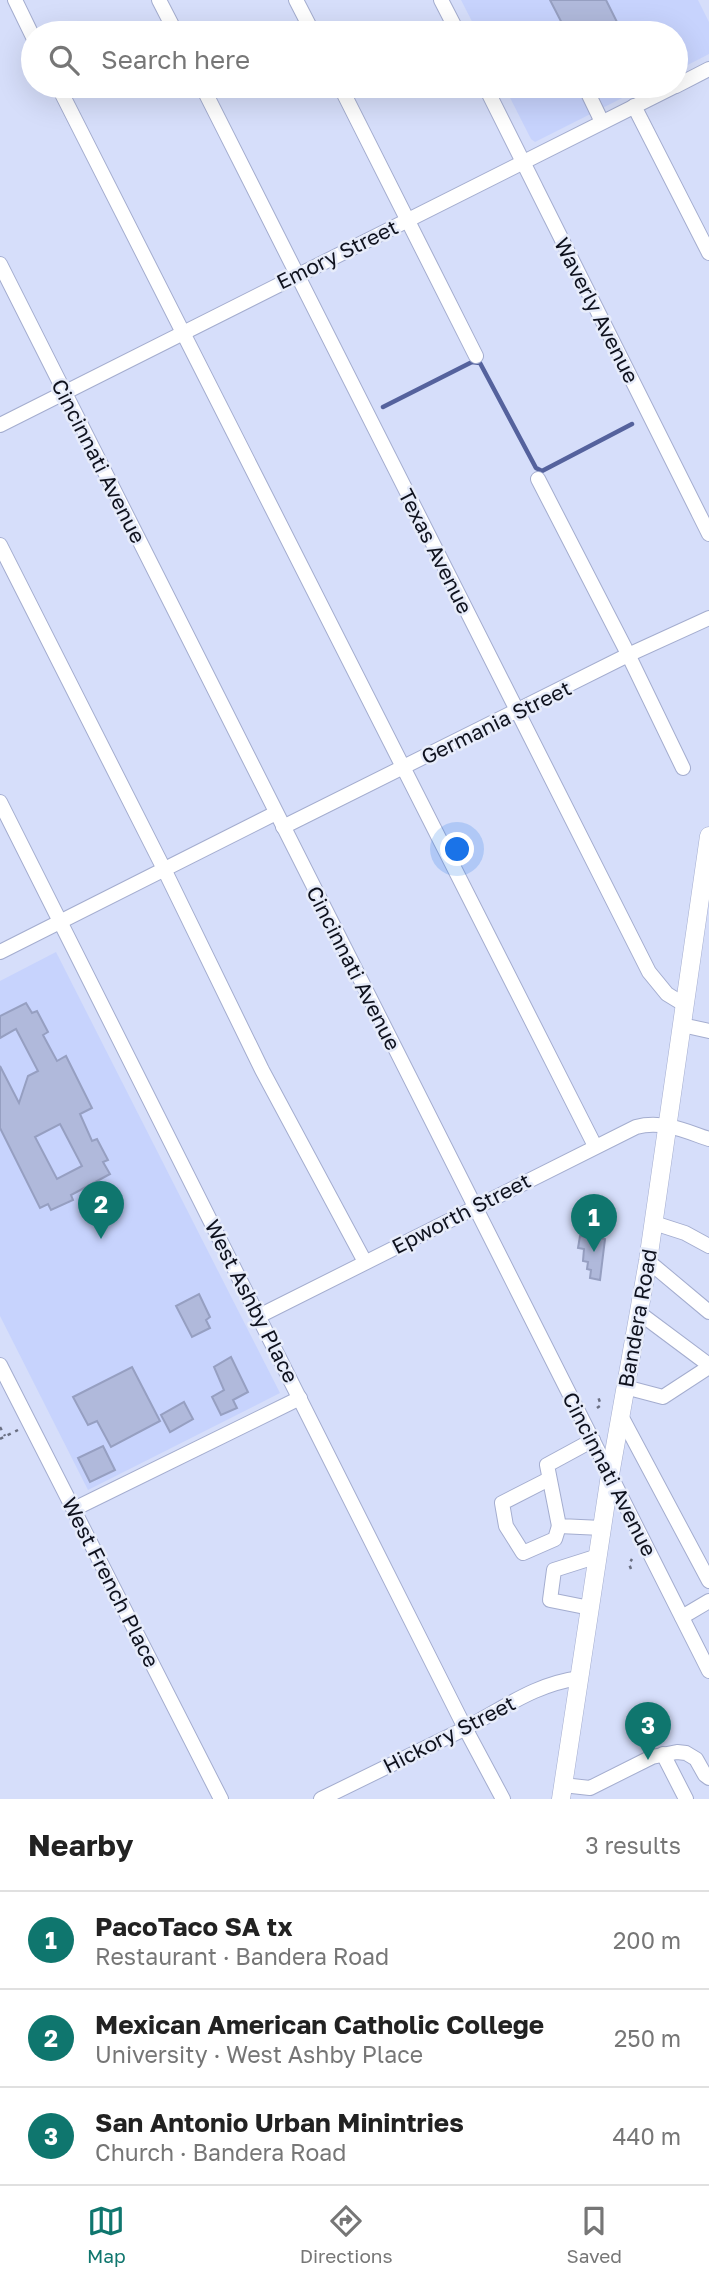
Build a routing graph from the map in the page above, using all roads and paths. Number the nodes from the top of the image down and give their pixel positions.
1 (15, 0) edge
2 (159, 0) edge
3 (296, 0) edge
4 (441, 0) edge
5 (25, 21) edge
6 (170, 21) edge
7 (307, 21) edge
8 (452, 21) edge
9 (709, 69) edge
10 (688, 80) edge
11 (64, 98) edge
12 (208, 98) edge
13 (346, 98) edge
14 (491, 98) edge
15 (591, 98) edge
16 (651, 98) edge
17 (634, 106) junction
18 (603, 122) junction
19 (524, 162) junction
20 (408, 219) junction
21 (709, 253) edge
22 (0, 264) edge
23 (298, 274) junction
24 (183, 332) junction
25 (476, 356) dead end
26 (65, 392) junction
27 (0, 425) edge
28 (538, 479) dead end
29 (709, 534) edge
30 (0, 545) edge
31 (709, 618) edge
32 (628, 655) junction
33 (517, 712) junction
34 (404, 767) junction
35 (683, 768) dead end
36 (0, 802) edge
37 (276, 813) junction
38 (283, 827) junction
39 (709, 836) edge
40 (164, 869) junction
41 (60, 921) junction
42 (702, 934) edge
43 (0, 952) edge
44 (685, 1005) junction
45 (682, 1025) junction
46 (709, 1031) edge
47 (668, 1125) junction
48 (709, 1139) edge
49 (594, 1146) junction
50 (475, 1206) junction
51 (654, 1223) junction
52 (709, 1245) edge
53 (648, 1261) junction
54 (365, 1262) junction
55 (638, 1312) junction
56 (709, 1312) edge
57 (259, 1316) junction
58 (0, 1365) edge
59 (709, 1366) edge
60 (625, 1387) junction
61 (597, 1394) dead end
62 (300, 1398) junction
63 (597, 1408) dead end
64 (620, 1414) junction
65 (30, 1424) junction
66 (0, 1427) edge
67 (5, 1436) junction
68 (0, 1439) edge
69 (593, 1440) junction
70 (610, 1475) junction
71 (549, 1479) junction
72 (74, 1509) junction
73 (559, 1526) junction
74 (602, 1528) junction
75 (598, 1556) junction
76 (632, 1559) dead end
77 (631, 1569) dead end
78 (709, 1581) edge
79 (709, 1601) edge
80 (590, 1608) junction
81 (682, 1617) junction
82 (708, 1668) edge
83 (580, 1678) junction
84 (465, 1728) junction
85 (663, 1755) junction
86 (709, 1778) edge
87 (562, 1792) edge
88 (221, 1799) edge
89 (321, 1799) edge
90 (503, 1799) edge
91 (686, 1799) edge

1 - 5 street
2 - 6 street
3 - 7 street
4 - 8 street
9 - 10 street, Emory Street
11 - 24 street
12 - 23 street, Texas Avenue
13 - 20 street
14 - 19 street, Waverly Avenue
15 - 18 street
16 - 17 street, Emory Street
17 - 18 street, Emory Street
17 - 21 street
18 - 19 street, Emory Street
19 - 20 street, Emory Street
19 - 29 street, Waverly Avenue
20 - 23 street, Emory Street
20 - 25 street
22 - 26 street, Cincinnati Avenue
23 - 24 street, Emory Street
23 - 33 street, Texas Avenue
24 - 26 street, Emory Street
24 - 34 street
26 - 27 street, Emory Street
26 - 37 street, Cincinnati Avenue
28 - 32 street
30 - 40 street
31 - 32 street, Germania Street
32 - 33 street, Germania Street
32 - 35 street
33 - 34 street, Germania Street
33 - 44 street, Texas Avenue
34 - 38 street, Germania Street
34 - 49 street
36 - 41 street, West Ashby Place
37 - 38 street, Cincinnati Avenue
37 - 40 street
38 - 50 street, Cincinnati Avenue
39 - 42 main road, Bandera Road
40 - 41 street
40 - 54 street
41 - 43 street
41 - 57 street, West Ashby Place
42 - 44 main road, Bandera Road
44 - 45 main road, Bandera Road
45 - 46 street
45 - 47 main road, Bandera Road
47 - 48 street
47 - 49 street, Epworth Street
47 - 51 main road, Bandera Road
49 - 50 street, Epworth Street
50 - 54 street, Epworth Street
50 - 69 street, Cincinnati Avenue
51 - 52 street
51 - 53 main road, Bandera Road
53 - 55 main road, Bandera Road
53 - 56 street
54 - 57 street, Epworth Street
55 - 59 street
55 - 60 main road, Bandera Road
57 - 62 street, West Ashby Place
58 - 65 street, West French Place
59 - 60 street
60 - 64 main road, Bandera Road
61 - 63 path
62 - 72 street
62 - 84 street, West Ashby Place
64 - 70 main road, Bandera Road
64 - 78 street
65 - 67 path
65 - 72 street, West French Place
66 - 67 path
67 - 68 path
69 - 70 street, Cincinnati Avenue
69 - 71 street
70 - 74 main road, Bandera Road
70 - 81 street, Cincinnati Avenue
71 - 73 street
71 - 73 street
72 - 88 street, West French Place
73 - 74 street
74 - 75 main road, Bandera Road
75 - 80 main road, Bandera Road
75 - 80 street
76 - 77 path
79 - 81 street
80 - 83 main road, Bandera Road
81 - 82 street, Cincinnati Avenue
83 - 84 street, Hickory Street
83 - 87 main road, Bandera Road
84 - 89 street, Hickory Street
84 - 90 street, West Ashby Place
85 - 86 street
85 - 87 street
85 - 91 street

